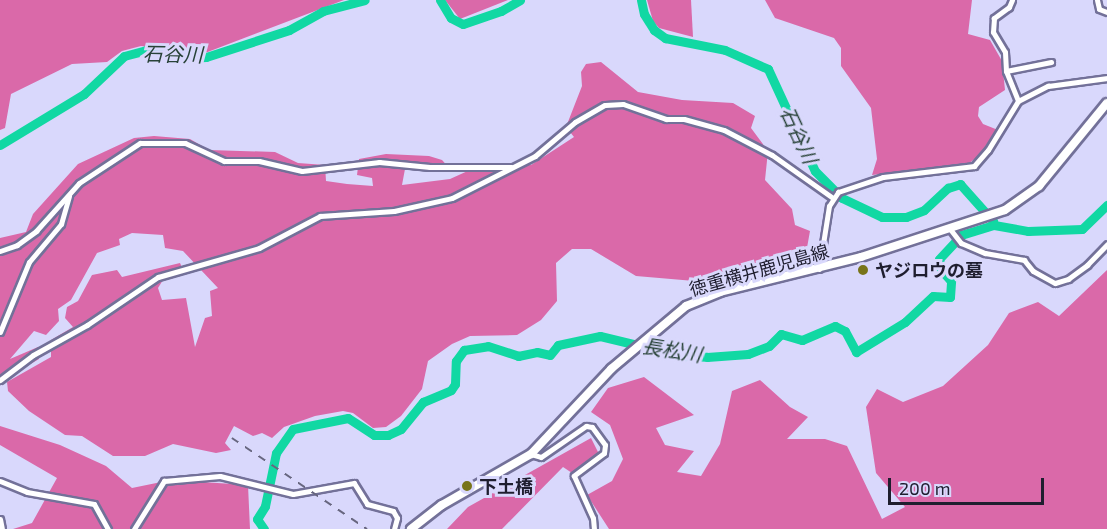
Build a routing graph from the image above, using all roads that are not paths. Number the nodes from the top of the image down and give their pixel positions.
1 (1011, 0) edge
2 (1097, 0) edge
3 (1107, 12) edge
4 (1051, 62) dead end
5 (1006, 71) junction
6 (1107, 78) edge
7 (1018, 101) junction
8 (1107, 103) edge
9 (512, 167) junction
10 (70, 194) junction
11 (833, 198) junction
12 (954, 235) junction
13 (1107, 244) edge
14 (0, 251) edge
15 (819, 269) junction
16 (0, 332) edge
17 (0, 380) edge
18 (531, 454) junction
19 (0, 481) edge
20 (0, 519) edge
21 (2, 529) edge
22 (108, 529) edge
23 (134, 529) edge
24 (394, 529) edge
25 (411, 529) edge
26 (594, 529) edge

1 - 5 street
2 - 3 street
4 - 5 street
5 - 7 street
6 - 7 street
7 - 11 street
8 - 12 main road, 徳重横井鹿児島線
9 - 10 street
9 - 11 street
9 - 17 street
10 - 14 street
10 - 16 street
11 - 15 street
12 - 13 street
12 - 15 main road, 徳重横井鹿児島線
15 - 18 main road, 徳重横井鹿児島線
18 - 25 main road, 徳重横井鹿児島線
18 - 26 street
19 - 22 street
20 - 21 street
23 - 24 street

